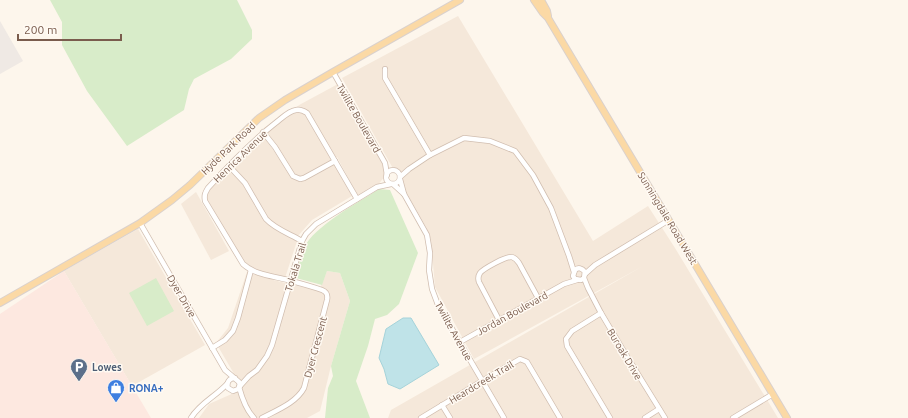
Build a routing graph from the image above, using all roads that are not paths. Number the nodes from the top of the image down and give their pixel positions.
1 (460, 0) edge
2 (534, 0) edge
3 (541, 0) edge
4 (548, 18) junction
5 (385, 69) dead end
6 (332, 72) junction
7 (263, 132) junction
8 (430, 155) junction
9 (335, 161) junction
10 (385, 163) junction
11 (228, 166) junction
12 (409, 169) junction
13 (395, 171) junction
14 (386, 176) junction
15 (400, 178) junction
16 (392, 184) junction
17 (378, 187) junction
18 (404, 194) junction
19 (357, 199) junction
20 (669, 220) junction
21 (140, 223) junction
22 (302, 240) junction
23 (569, 256) junction
24 (596, 265) junction
25 (581, 268) junction
26 (251, 270) junction
27 (573, 273) junction
28 (582, 278) junction
29 (291, 280) junction
30 (564, 284) junction
31 (538, 298) junction
32 (0, 303) edge
33 (601, 314) junction
34 (499, 320) junction
35 (460, 342) junction
36 (212, 348) junction
37 (225, 370) junction
38 (249, 376) junction
39 (235, 378) junction
40 (482, 381) junction
41 (227, 383) junction
42 (240, 387) junction
43 (231, 390) junction
44 (217, 394) junction
45 (773, 394) junction
46 (242, 398) junction
47 (442, 405) junction
48 (659, 409) junction
49 (191, 418) edge
50 (254, 418) edge
51 (262, 418) edge
52 (421, 418) edge
53 (450, 418) edge
54 (504, 418) edge
55 (560, 418) edge
56 (610, 418) edge
57 (645, 418) edge
58 (665, 418) edge
59 (733, 418) edge
60 (787, 418) edge

1 - 6 main road, Hyde Park Road
2 - 4 main road, Sunningdale Road West
3 - 4 main road, Sunningdale Road West
4 - 20 main road, Sunningdale Road West
5 - 8 street
6 - 10 street, Twilite Boulevard
6 - 21 main road, Hyde Park Road
7 - 9 street
7 - 9 street, Henrica Avenue
7 - 11 street, Henrica Avenue
8 - 12 street
8 - 23 street
9 - 19 street, Henrica Avenue
10 - 13 street, Twilite Boulevard
10 - 14 street, Twilite Boulevard
11 - 22 street
11 - 26 street, Henrica Avenue
12 - 13 street
12 - 15 street
13 - 14 street
13 - 15 street
14 - 16 street
14 - 17 street, Tokala Trail
15 - 16 street
15 - 18 street, Twilite Avenue
16 - 17 street, Tokala Trail
16 - 18 street, Twilite Avenue
17 - 19 street, Tokala Trail
18 - 35 street, Twilite Avenue
19 - 22 street, Tokala Trail
20 - 24 street
20 - 45 main road, Sunningdale Road West
21 - 32 main road, Hyde Park Road
21 - 36 street, Dyer Drive
22 - 29 street, Tokala Trail
23 - 25 street
23 - 27 street
24 - 25 street
24 - 28 street
25 - 27 street
25 - 28 street
26 - 29 street
26 - 36 street
27 - 28 street
27 - 30 street, Jordan Boulevard
28 - 30 street, Jordan Boulevard
28 - 33 street, Buroak Drive
29 - 38 street, Tokala Trail
29 - 51 street, Dyer Crescent
30 - 31 street, Jordan Boulevard
31 - 34 street, Jordan Boulevard
31 - 34 street
33 - 48 street, Buroak Drive
33 - 56 street
34 - 35 street, Jordan Boulevard
35 - 40 street, Twilite Avenue
36 - 37 street, Dyer Drive
37 - 39 street, Dyer Drive
37 - 41 street, Dyer Drive
38 - 39 street
38 - 42 street, Tokala Trail
39 - 41 street
39 - 42 street
40 - 47 street, Heardcreek Trail
40 - 54 street, Twilite Avenue
40 - 55 street, Heardcreek Trail
41 - 43 street
41 - 44 street
42 - 43 street
42 - 46 street
43 - 44 street
43 - 46 street
44 - 49 street
45 - 59 street
45 - 60 main road, Sunningdale Road West
46 - 50 street
47 - 52 street, Heardcreek Trail
47 - 53 street
48 - 57 street
48 - 58 street, Buroak Drive

